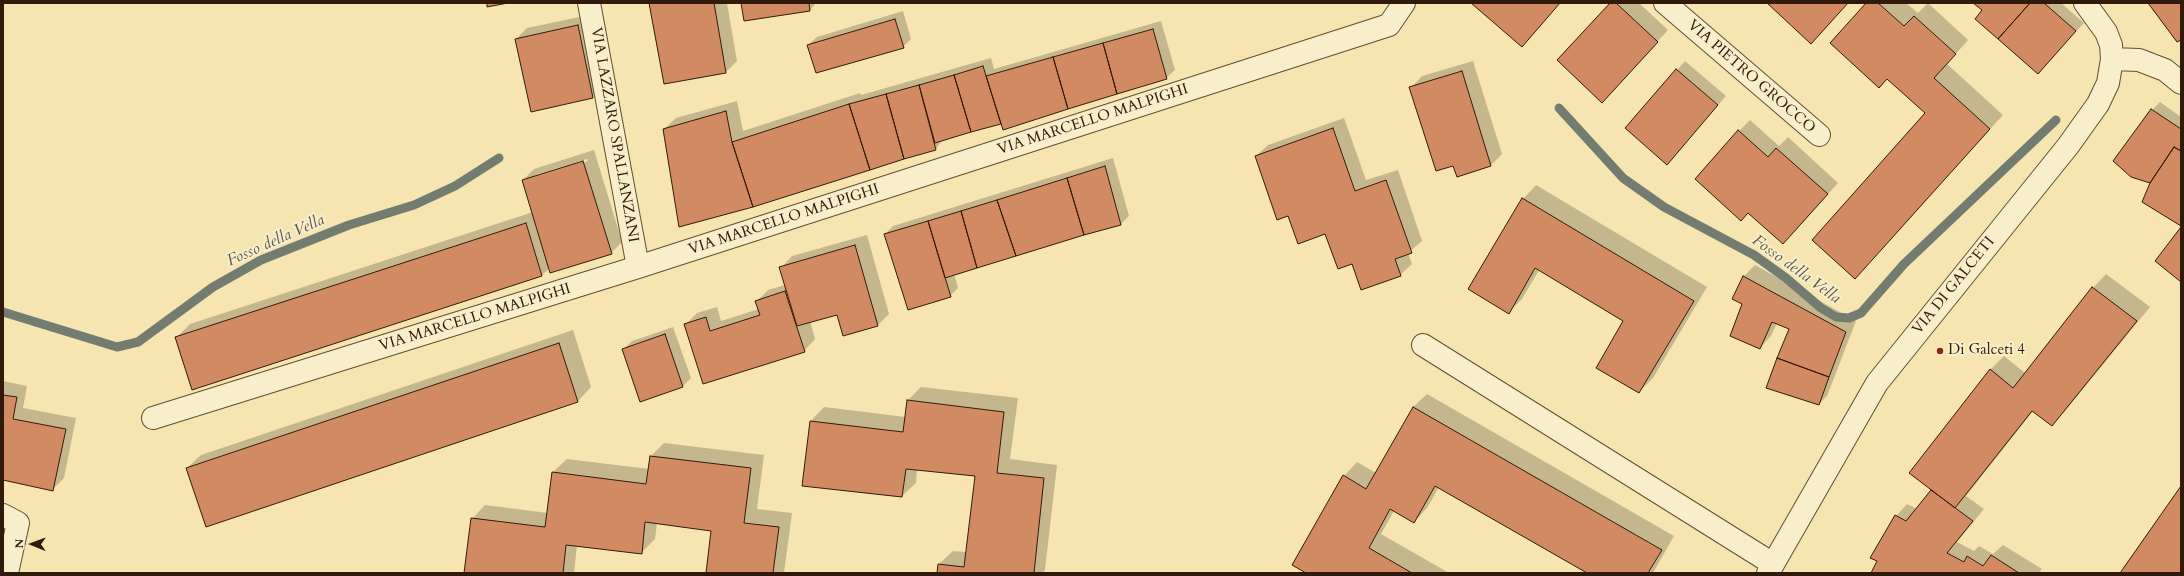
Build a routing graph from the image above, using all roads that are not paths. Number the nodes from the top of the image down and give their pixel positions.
1 (589, 3) edge
2 (1404, 3) edge
3 (1665, 3) edge
4 (2085, 3) edge
5 (2112, 59) junction
6 (2181, 83) edge
7 (1819, 135) dead end
8 (638, 267) junction
9 (1423, 345) dead end
10 (153, 418) dead end
11 (3, 515) edge
12 (1770, 569) edge
13 (7, 573) edge

1 - 8 street, VIA LAZZARO SPALLANZANI
2 - 8 street, VIA MARCELLO MALPIGHI
3 - 7 street, VIA PIETRO GROCCO
4 - 5 street, VIA DI GALCETI
5 - 6 street
5 - 12 street, VIA DI GALCETI
8 - 10 street, VIA MARCELLO MALPIGHI
9 - 12 street
11 - 13 street

